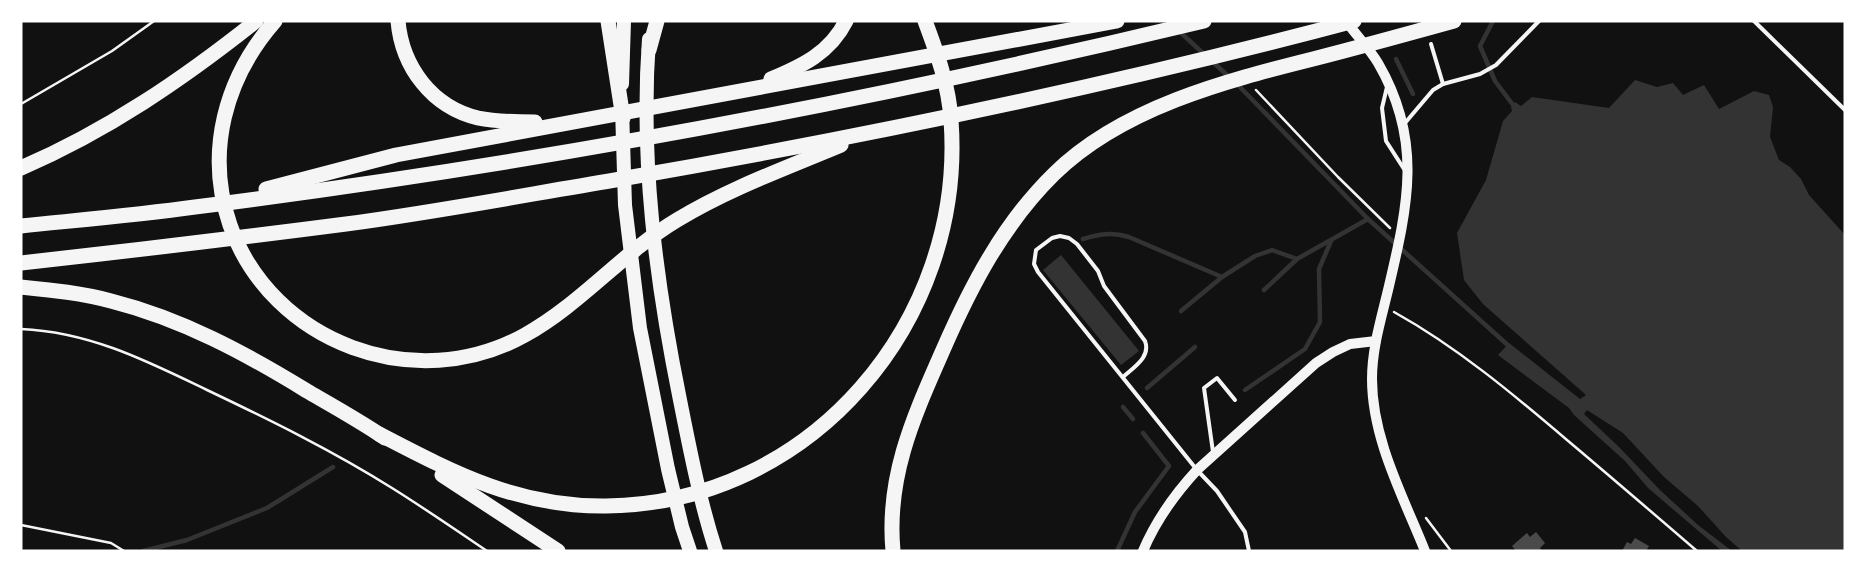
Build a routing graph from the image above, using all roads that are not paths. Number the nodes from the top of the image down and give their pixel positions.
1 (256, 21) edge
2 (275, 21) edge
3 (398, 21) edge
4 (608, 21) edge
5 (624, 21) edge
6 (651, 21) edge
7 (657, 21) edge
8 (846, 21) edge
9 (925, 21) edge
10 (1118, 21) edge
11 (1204, 21) edge
12 (1346, 21) edge
13 (1354, 21) edge
14 (1454, 21) edge
15 (1539, 21) edge
16 (1754, 21) edge
17 (1431, 44) dead end
18 (649, 50) junction
19 (1388, 82) junction
20 (1443, 84) junction
21 (736, 92) junction
22 (1845, 110) edge
23 (623, 118) junction
24 (574, 122) junction
25 (1403, 125) junction
26 (870, 133) junction
27 (21, 168) edge
28 (1408, 176) junction
29 (245, 197) junction
30 (21, 226) edge
31 (21, 263) edge
32 (21, 287) edge
33 (1376, 340) junction
34 (1123, 377) junction
35 (1235, 400) dead end
36 (379, 434) junction
37 (1214, 454) junction
38 (1197, 470) junction
39 (558, 551) edge
40 (690, 551) edge
41 (716, 551) edge
42 (893, 551) edge
43 (1143, 551) edge
44 (1249, 551) edge
45 (1425, 551) edge

1 - 27 highway
2 - 26 highway
3 - 24 highway
4 - 23 highway
5 - 23 highway
6 - 18 highway
7 - 18 highway
8 - 21 highway
9 - 36 highway
10 - 21 highway
11 - 29 highway
12 - 19 main road
13 - 26 highway
14 - 42 highway
15 - 20 lane
16 - 22 lane
17 - 20 lane
18 - 41 highway
19 - 25 main road
19 - 28 lane
20 - 25 lane
21 - 24 highway
23 - 40 highway
24 - 29 highway
25 - 28 main road
26 - 31 highway
28 - 33 main road
29 - 30 highway
32 - 36 highway
33 - 37 main road
33 - 45 main road
34 - 34 lane
34 - 38 lane
35 - 37 lane
36 - 39 highway
37 - 38 main road
38 - 43 main road
38 - 44 lane

